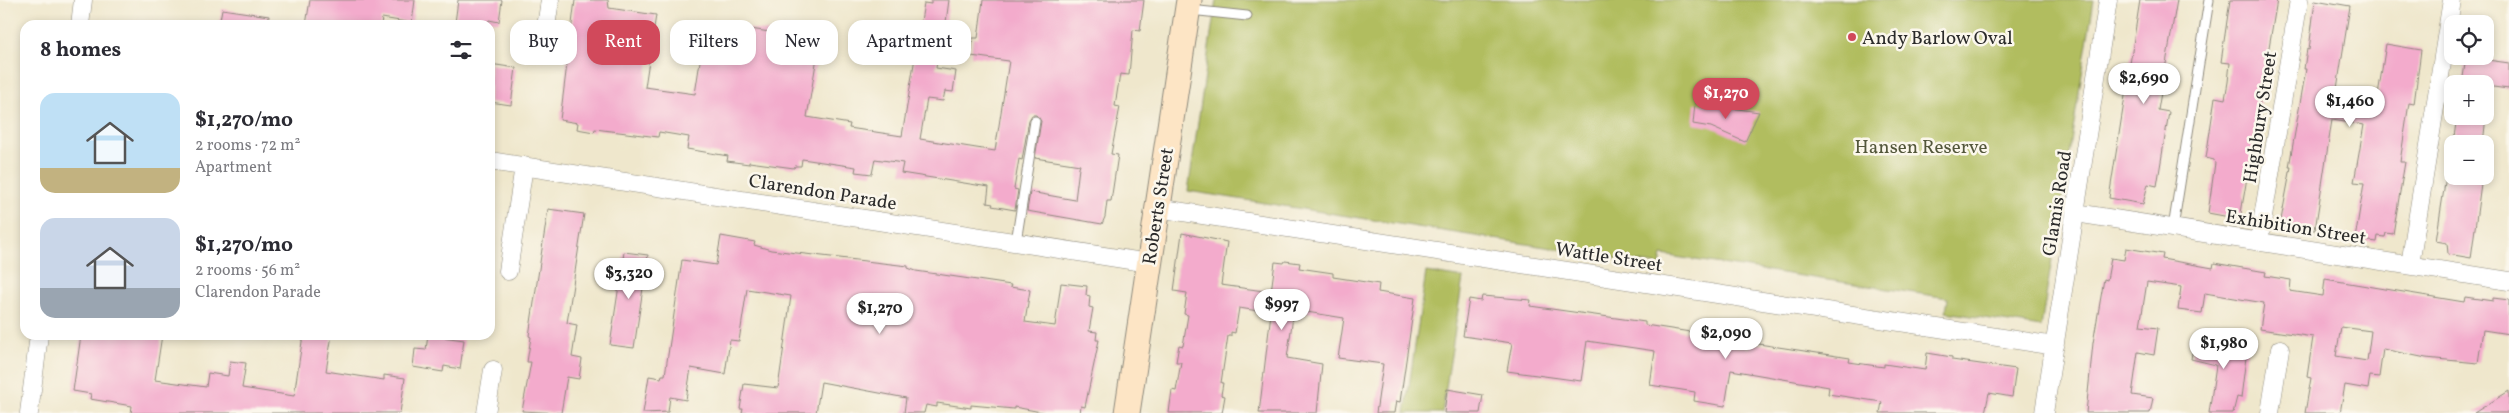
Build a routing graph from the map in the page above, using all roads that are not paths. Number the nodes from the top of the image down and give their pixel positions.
1 (84, 0) edge
2 (550, 0) edge
3 (2108, 0) edge
4 (2209, 0) edge
5 (2299, 0) edge
6 (2452, 0) edge
7 (1189, 5) edge
8 (1247, 16) dead end
9 (81, 20) edge
10 (547, 20) edge
11 (1035, 121) dead end
12 (495, 162) edge
13 (524, 166) junction
14 (1157, 208) junction
15 (2076, 213) junction
16 (2172, 228) junction
17 (2259, 241) junction
18 (1016, 242) junction
19 (1149, 263) junction
20 (2410, 265) junction
21 (508, 271) dead end
22 (2509, 281) edge
23 (38, 340) edge
24 (2055, 346) junction
25 (2280, 349) dead end
26 (492, 370) dead end
27 (29, 413) edge
28 (486, 413) edge
29 (1127, 413) edge
30 (2044, 413) edge
31 (2270, 413) edge

1 - 9 street
2 - 10 street
3 - 15 street, Glamis Road
4 - 16 lane
5 - 17 street, Highbury Street
6 - 20 street
7 - 8 lane
7 - 14 street, Roberts Street
11 - 18 lane
12 - 13 street, Clarendon Parade
13 - 18 street, Clarendon Parade
13 - 21 street
14 - 19 street, Roberts Street
14 - 24 street, Wattle Street
15 - 16 street, Exhibition Street
15 - 24 street, Glamis Road
16 - 17 street, Exhibition Street
17 - 20 street, Exhibition Street
18 - 19 street, Clarendon Parade
19 - 29 street, Roberts Street
20 - 22 street, Exhibition Street
23 - 27 street
24 - 30 street, Glamis Road
25 - 31 street
26 - 28 street

